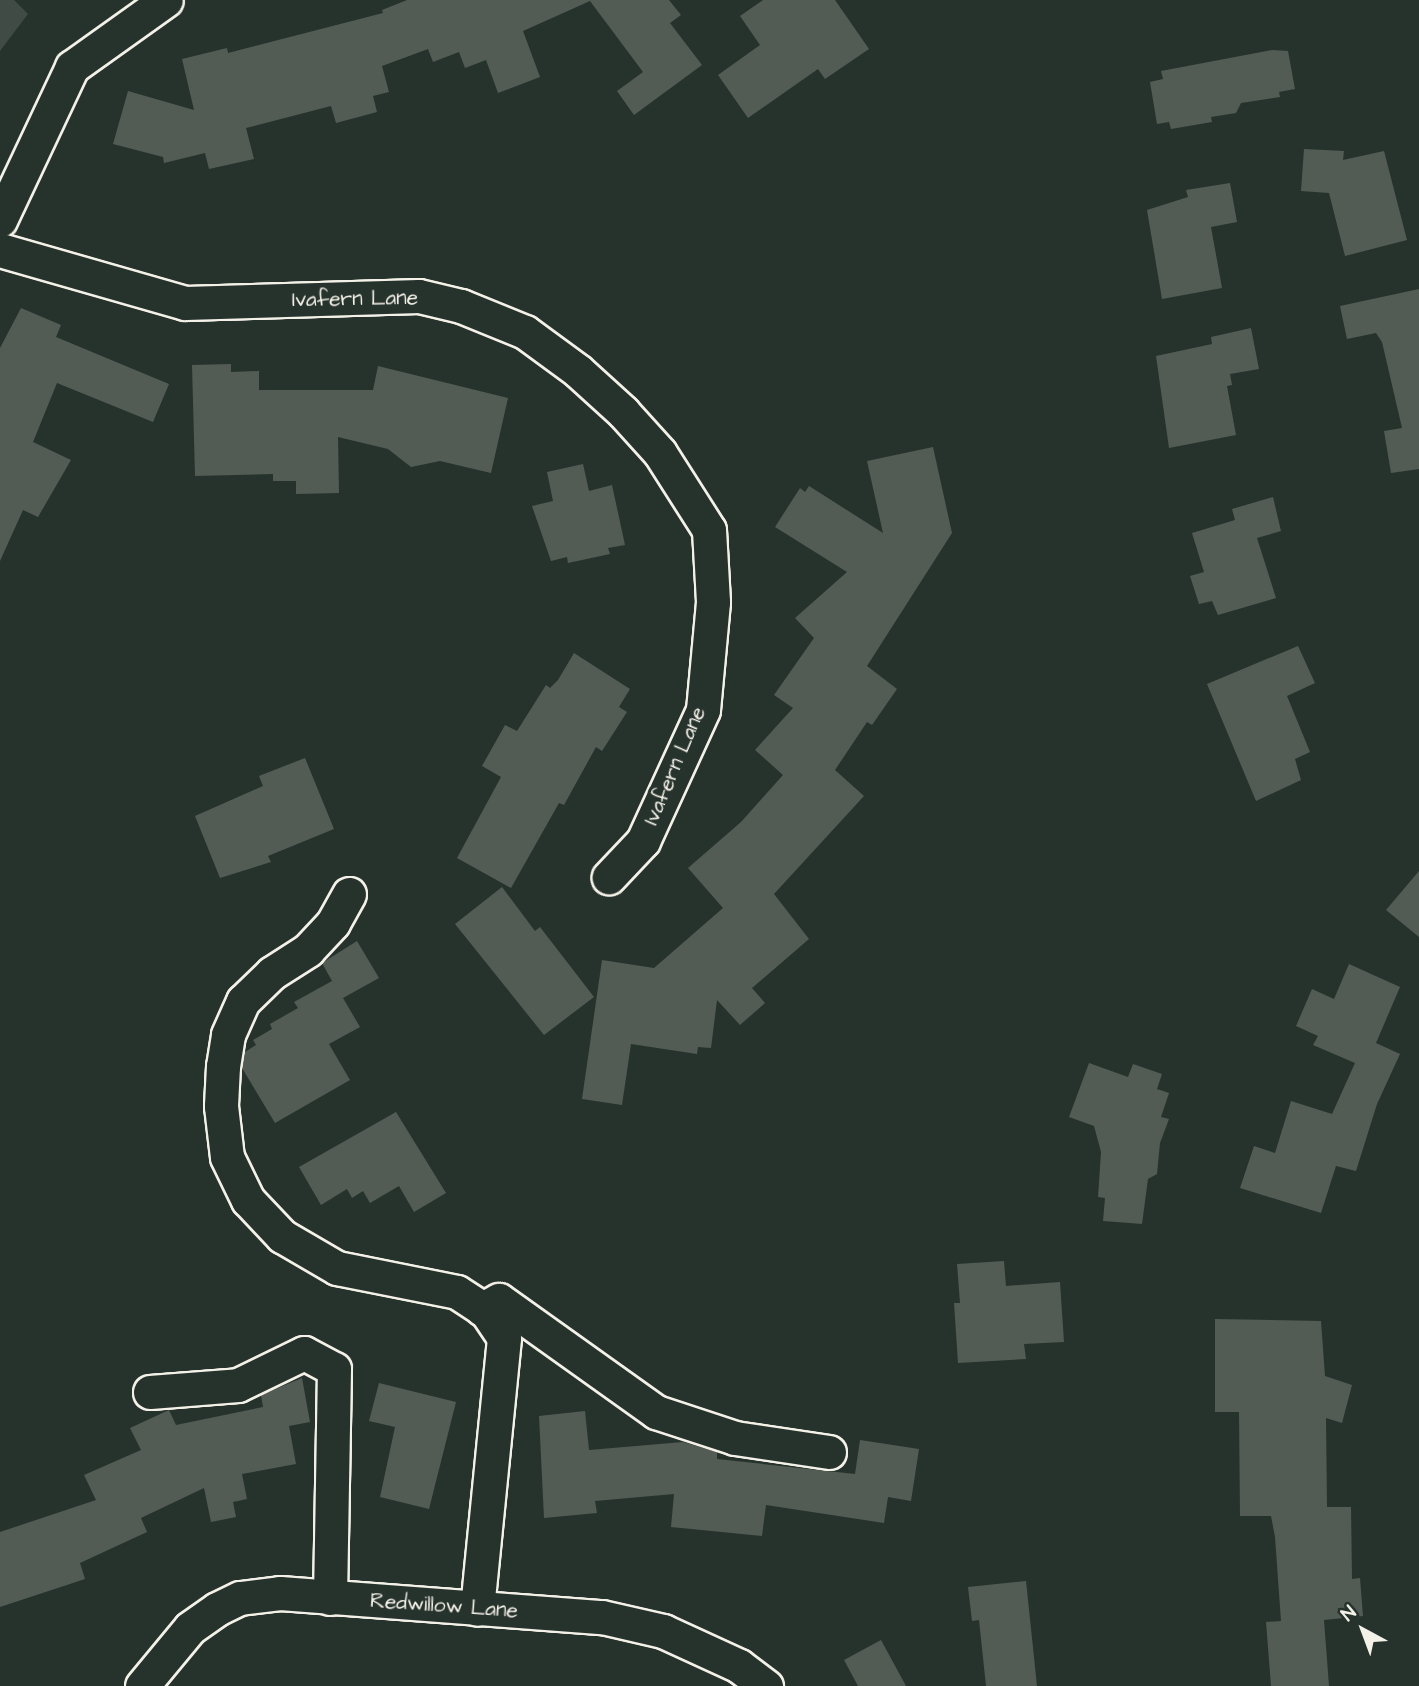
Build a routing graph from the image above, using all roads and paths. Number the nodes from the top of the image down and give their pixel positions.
1 (166, 0) edge
2 (0, 220) edge
3 (0, 250) edge
4 (608, 877) dead end
5 (349, 894) dead end
6 (482, 1308) junction
7 (150, 1392) dead end
8 (830, 1452) dead end
9 (330, 1598) junction
10 (477, 1609) junction
11 (142, 1686) edge
12 (766, 1686) edge

1 - 2 street
3 - 4 street, Ivafern Lane
5 - 6 street
6 - 8 street
6 - 10 street
7 - 9 street
9 - 10 street, Redwillow Lane
9 - 11 street, Redwillow Lane
10 - 12 street, Redwillow Lane

